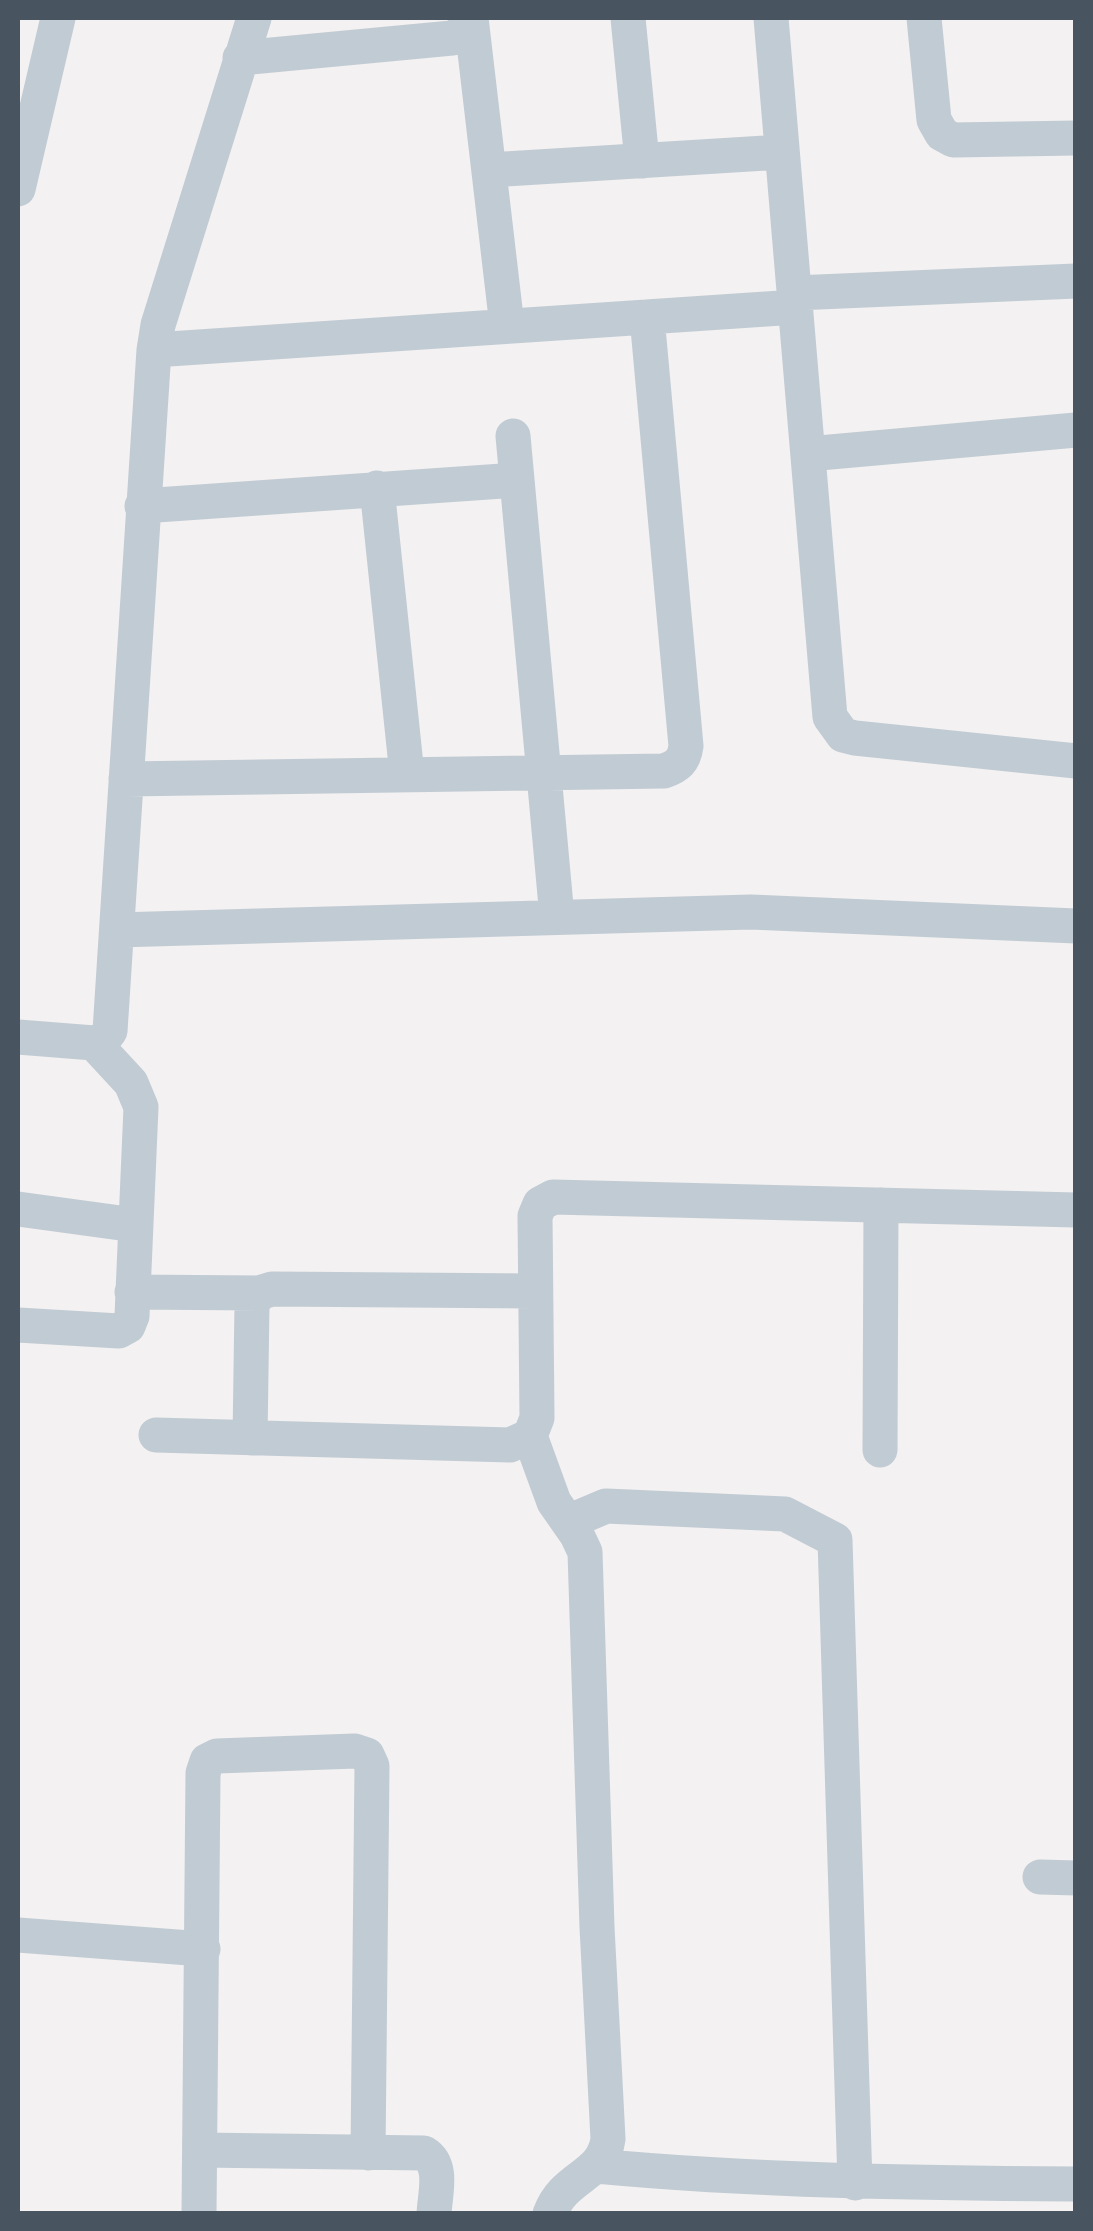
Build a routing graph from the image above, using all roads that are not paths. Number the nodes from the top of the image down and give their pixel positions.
1 (58, 18) edge
2 (254, 18) edge
3 (471, 18) edge
4 (628, 18) edge
5 (771, 18) edge
6 (924, 18) edge
7 (240, 58) junction
8 (1076, 138) edge
9 (782, 152) junction
10 (642, 161) junction
11 (490, 170) junction
12 (18, 189) edge
13 (1076, 281) edge
14 (795, 300) junction
15 (647, 317) junction
16 (507, 326) junction
17 (154, 350) junction
18 (1076, 430) edge
19 (513, 436) dead end
20 (808, 454) junction
21 (517, 480) junction
22 (377, 488) junction
23 (142, 506) junction
24 (1076, 761) edge
25 (545, 773) junction
26 (407, 775) junction
27 (126, 779) junction
28 (557, 917) junction
29 (1076, 926) edge
30 (117, 930) junction
31 (18, 1037) edge
32 (94, 1043) junction
33 (881, 1206) junction
34 (18, 1209) edge
35 (1076, 1210) edge
36 (135, 1225) junction
37 (536, 1291) junction
38 (132, 1292) junction
39 (259, 1293) junction
40 (18, 1325) edge
41 (156, 1435) dead end
42 (530, 1436) junction
43 (250, 1438) junction
44 (880, 1450) dead end
45 (568, 1522) junction
46 (1040, 1877) dead end
47 (1076, 1878) edge
48 (18, 1935) edge
49 (204, 1949) junction
50 (200, 2150) junction
51 (368, 2153) junction
52 (596, 2166) junction
53 (856, 2183) junction
54 (1076, 2184) edge
55 (199, 2214) edge
56 (434, 2214) edge
57 (550, 2214) edge

1 - 12 street
2 - 7 street
3 - 7 street
3 - 11 street
4 - 10 street
5 - 9 street
6 - 8 street
7 - 17 street
9 - 10 street
9 - 14 street
10 - 11 street
11 - 16 street
13 - 14 street
14 - 15 street
14 - 20 street
15 - 16 street
15 - 25 street
16 - 17 street
17 - 23 street
18 - 20 street
19 - 21 street
20 - 24 street
21 - 22 street
21 - 25 street
22 - 23 street
22 - 26 street
23 - 27 street
25 - 26 street
25 - 28 street
26 - 27 street
27 - 30 street
28 - 29 street
28 - 30 street
30 - 32 street
31 - 32 street
32 - 36 street
33 - 35 street
33 - 37 street
33 - 44 street
34 - 36 street
36 - 38 street
37 - 39 street
37 - 42 street
38 - 39 street
38 - 40 street
39 - 43 street
41 - 43 street
42 - 43 street
42 - 45 street
45 - 52 street
45 - 53 street
46 - 47 street
48 - 49 street
49 - 50 street
49 - 51 street
50 - 51 street
50 - 55 street
51 - 56 street
52 - 53 street
52 - 57 street
53 - 54 street

